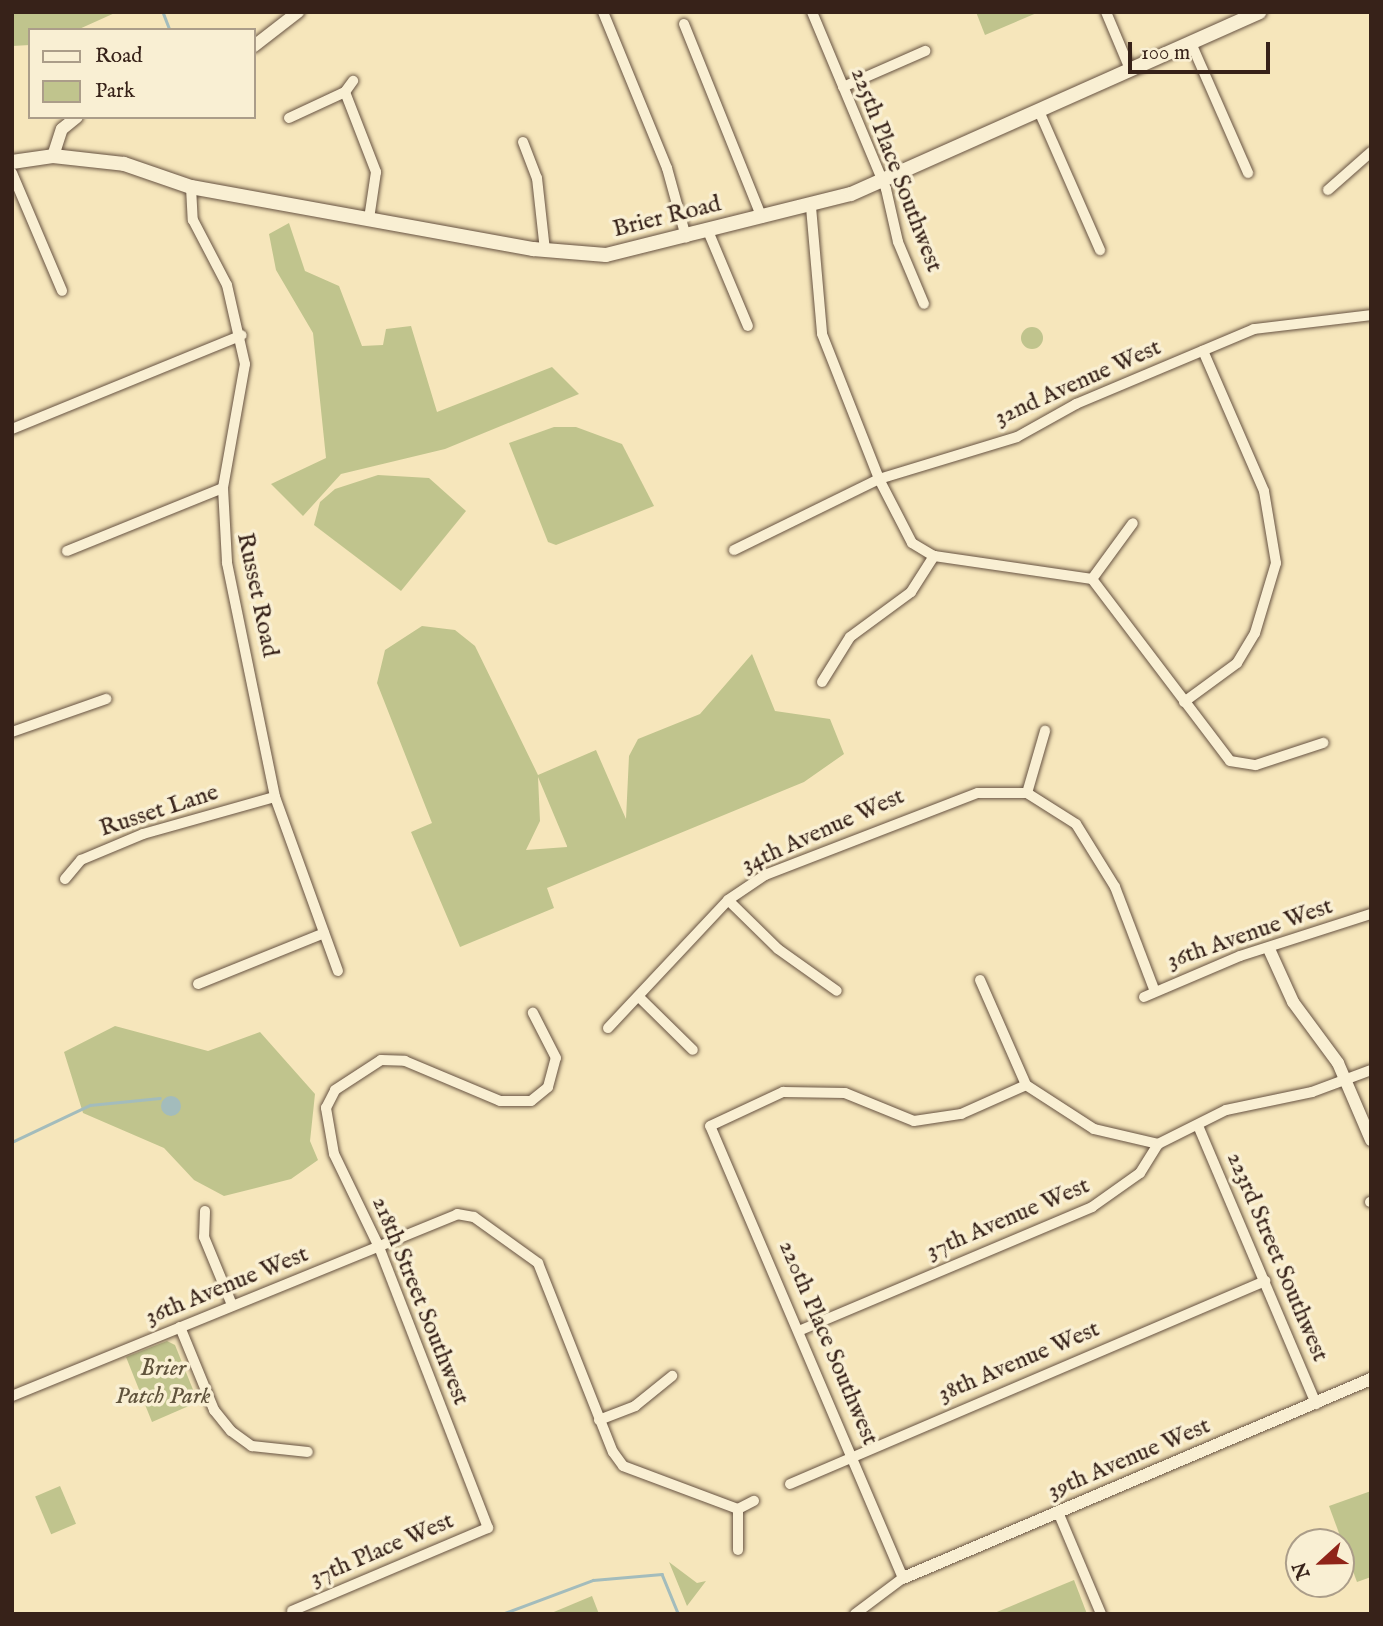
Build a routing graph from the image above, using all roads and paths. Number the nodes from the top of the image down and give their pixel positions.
1 (298, 12) edge
2 (603, 12) edge
3 (812, 12) edge
4 (1106, 12) edge
5 (1259, 12) edge
6 (1239, 16) edge
7 (684, 24) dead end
8 (1191, 43) junction
9 (256, 44) edge
10 (925, 51) dead end
11 (1130, 69) junction
12 (354, 81) dead end
13 (843, 87) junction
14 (345, 92) junction
15 (1039, 111) junction
16 (289, 118) dead end
17 (74, 119) edge
18 (523, 142) dead end
19 (1371, 152) edge
20 (53, 156) junction
21 (12, 162) edge
22 (12, 173) edge
23 (1248, 173) dead end
24 (883, 180) junction
25 (191, 187) junction
26 (1328, 190) dead end
27 (811, 207) junction
28 (762, 218) junction
29 (369, 219) junction
30 (708, 231) junction
31 (686, 237) junction
32 (545, 250) junction
33 (1100, 250) dead end
34 (62, 290) dead end
35 (924, 304) dead end
36 (1371, 315) edge
37 (748, 326) dead end
38 (242, 335) junction
39 (1203, 351) junction
40 (12, 429) edge
41 (879, 479) junction
42 (223, 488) junction
43 (1133, 523) dead end
44 (734, 550) dead end
45 (67, 551) dead end
46 (934, 556) junction
47 (1092, 579) junction
48 (822, 682) dead end
49 (106, 699) dead end
50 (1184, 702) junction
51 (1045, 731) dead end
52 (13, 733) edge
53 (1323, 743) dead end
54 (1027, 793) junction
55 (275, 797) junction
56 (65, 879) dead end
57 (728, 900) junction
58 (1371, 914) edge
59 (324, 933) junction
60 (1269, 949) junction
61 (338, 971) dead end
62 (980, 980) dead end
63 (198, 984) dead end
64 (1154, 989) junction
65 (837, 991) dead end
66 (1144, 997) dead end
67 (640, 998) junction
68 (533, 1013) dead end
69 (608, 1028) dead end
70 (693, 1050) dead end
71 (1371, 1070) edge
72 (1347, 1082) junction
73 (1027, 1085) junction
74 (1199, 1128) junction
75 (1371, 1140) edge
76 (1158, 1144) junction
77 (205, 1211) dead end
78 (380, 1247) junction
79 (1265, 1281) junction
80 (232, 1305) junction
81 (180, 1327) junction
82 (801, 1330) junction
83 (671, 1376) dead end
84 (1371, 1379) edge
85 (12, 1395) edge
86 (1316, 1404) junction
87 (599, 1420) junction
88 (308, 1452) dead end
89 (853, 1455) junction
90 (790, 1484) dead end
91 (754, 1501) dead end
92 (738, 1509) junction
93 (1058, 1512) junction
94 (488, 1528) joint
95 (738, 1550) dead end
96 (903, 1578) junction
97 (292, 1611) dead end
98 (855, 1614) edge
99 (1101, 1614) edge

1 - 9 street
2 - 31 street
3 - 13 street, 225th Place Southwest
4 - 11 street
5 - 6 main road, Brier Road
6 - 8 main road, Brier Road
7 - 28 street
8 - 11 main road, Brier Road
8 - 23 street
10 - 13 street
11 - 15 main road, Brier Road
12 - 14 street
13 - 24 street, 225th Place Southwest
14 - 16 street
14 - 29 street
15 - 24 main road, Brier Road
15 - 33 street
17 - 20 street
18 - 32 street
19 - 26 street
20 - 21 main road, Brier Road
20 - 25 main road, Brier Road
22 - 34 street
24 - 27 main road, Brier Road
24 - 35 street, 225th Place Southwest
25 - 29 main road, Brier Road
25 - 38 street, Russet Road
27 - 28 main road, Brier Road
27 - 41 street
28 - 30 main road, Brier Road
29 - 32 main road, Brier Road
30 - 31 main road, Brier Road
30 - 37 street
31 - 32 main road, Brier Road
36 - 39 street, 32nd Avenue West
38 - 40 street
38 - 42 street, Russet Road
39 - 41 street, 32nd Avenue West
39 - 50 street
41 - 44 street, 32nd Avenue West
41 - 46 street
42 - 45 street
42 - 55 street, Russet Road
43 - 47 street
46 - 47 street
46 - 48 street
47 - 50 street
49 - 52 street
50 - 53 street
51 - 54 street
54 - 57 street, 34th Avenue West
54 - 64 street
55 - 56 street, Russet Lane
55 - 59 street, Russet Road
57 - 65 street
57 - 67 street, 34th Avenue West
58 - 60 street, 36th Avenue West
59 - 61 street, Russet Road
59 - 63 street
60 - 64 street, 36th Avenue West
60 - 72 street
62 - 73 street
64 - 66 street, 36th Avenue West
67 - 69 street, 34th Avenue West
67 - 70 street
68 - 78 street, 218th Street Southwest
71 - 72 street
72 - 74 street
72 - 75 street
73 - 76 street
73 - 82 street, 220th Place Southwest
74 - 76 street
74 - 79 street, 223rd Street Southwest
76 - 82 street, 37th Avenue West
77 - 80 street
78 - 80 street, 36th Avenue West
78 - 87 street, 36th Avenue West
78 - 94 street, 218th Street Southwest
79 - 86 street, 223rd Street Southwest
79 - 89 street, 38th Avenue West
80 - 81 street, 36th Avenue West
81 - 85 street, 36th Avenue West
81 - 88 street
82 - 89 street, 220th Place Southwest
83 - 87 street
84 - 86 street, 39th Avenue West
86 - 93 street, 39th Avenue West
87 - 92 street
89 - 90 street, 38th Avenue West
89 - 96 street, 220th Place Southwest
91 - 92 street
92 - 95 street
93 - 96 street, 39th Avenue West
93 - 99 street
94 - 97 street, 37th Place West
96 - 98 street

